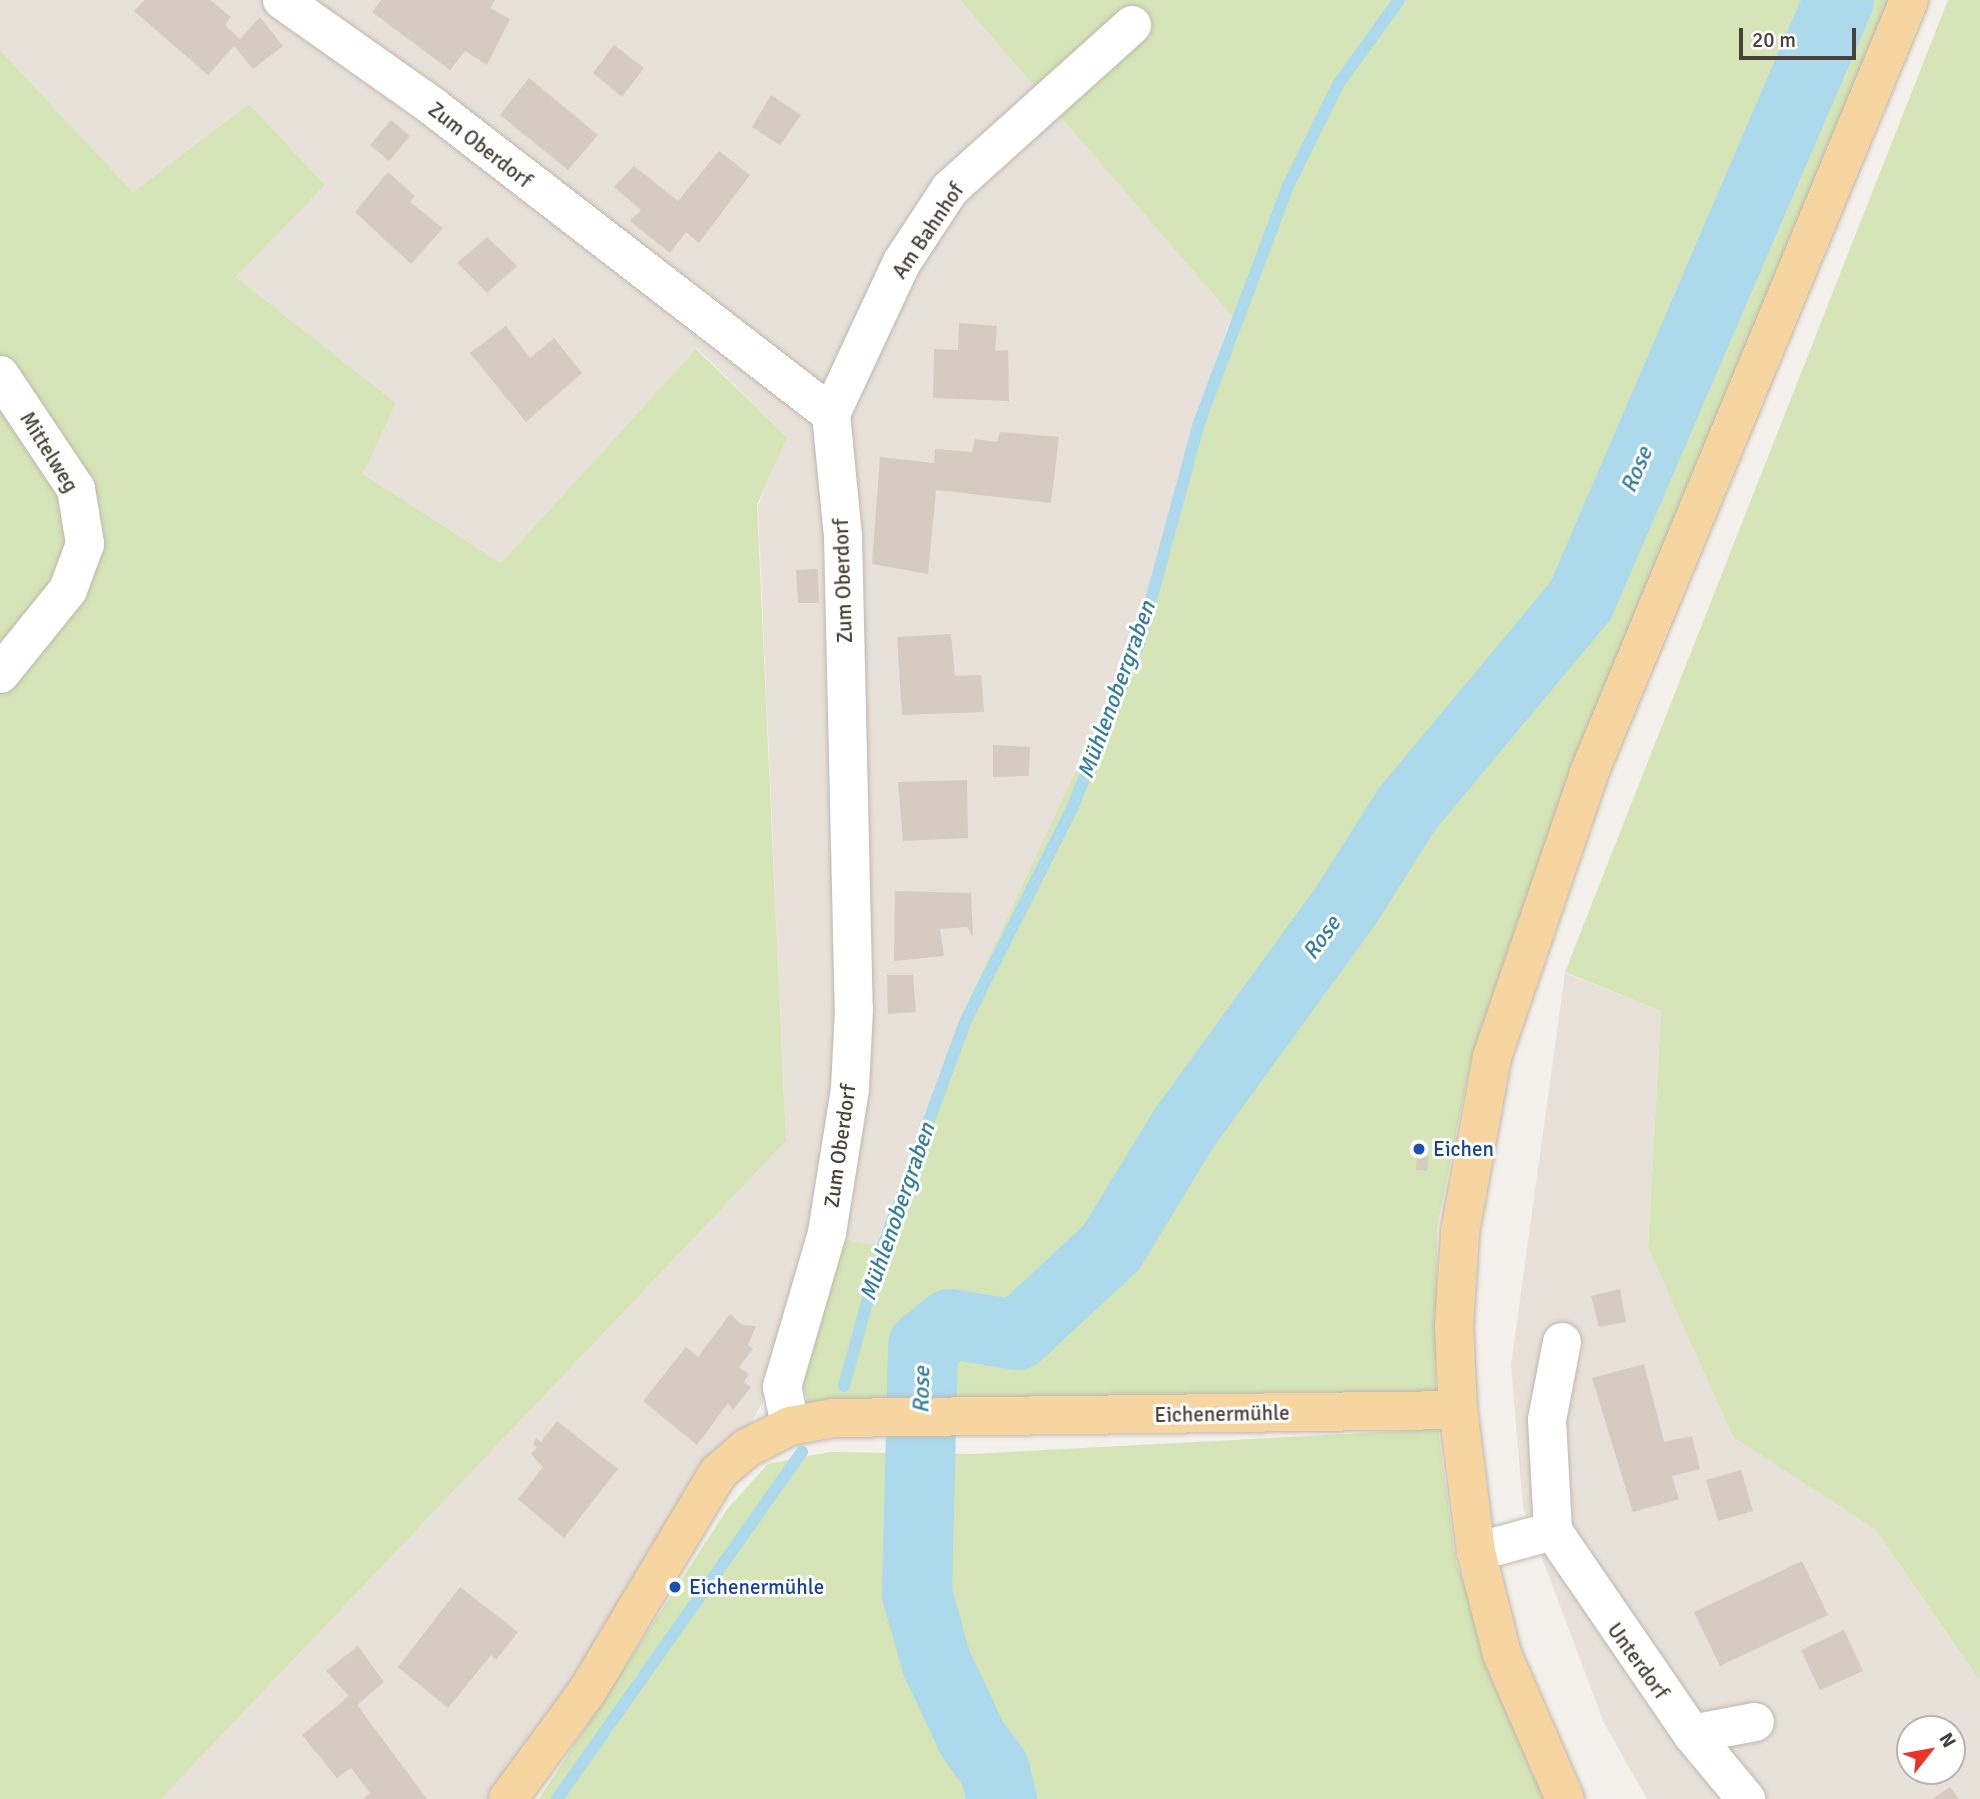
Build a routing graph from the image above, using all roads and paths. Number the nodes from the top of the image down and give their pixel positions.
1 (282, 0) edge
2 (1909, 0) edge
3 (1132, 25) dead end
4 (0, 375) edge
5 (831, 414) junction
6 (0, 674) edge
7 (1562, 1342) dead end
8 (1458, 1410) junction
9 (790, 1426) junction
10 (1553, 1531) junction
11 (1476, 1552) junction
12 (1755, 1722) dead end
13 (1692, 1734) junction
14 (508, 1799) edge
15 (1565, 1799) edge
16 (1746, 1799) edge

1 - 5 street, Zum Oberdorf
2 - 8 main road
3 - 5 street, Am Bahnhof
4 - 6 street, Mittelweg
5 - 9 street, Zum Oberdorf
7 - 10 street
8 - 9 main road, Eichenermühle
8 - 11 main road
9 - 14 main road, Eichenermühle
10 - 11 street
10 - 13 street, Unterdorf
11 - 15 main road
12 - 13 street
13 - 16 street, Unterdorf

